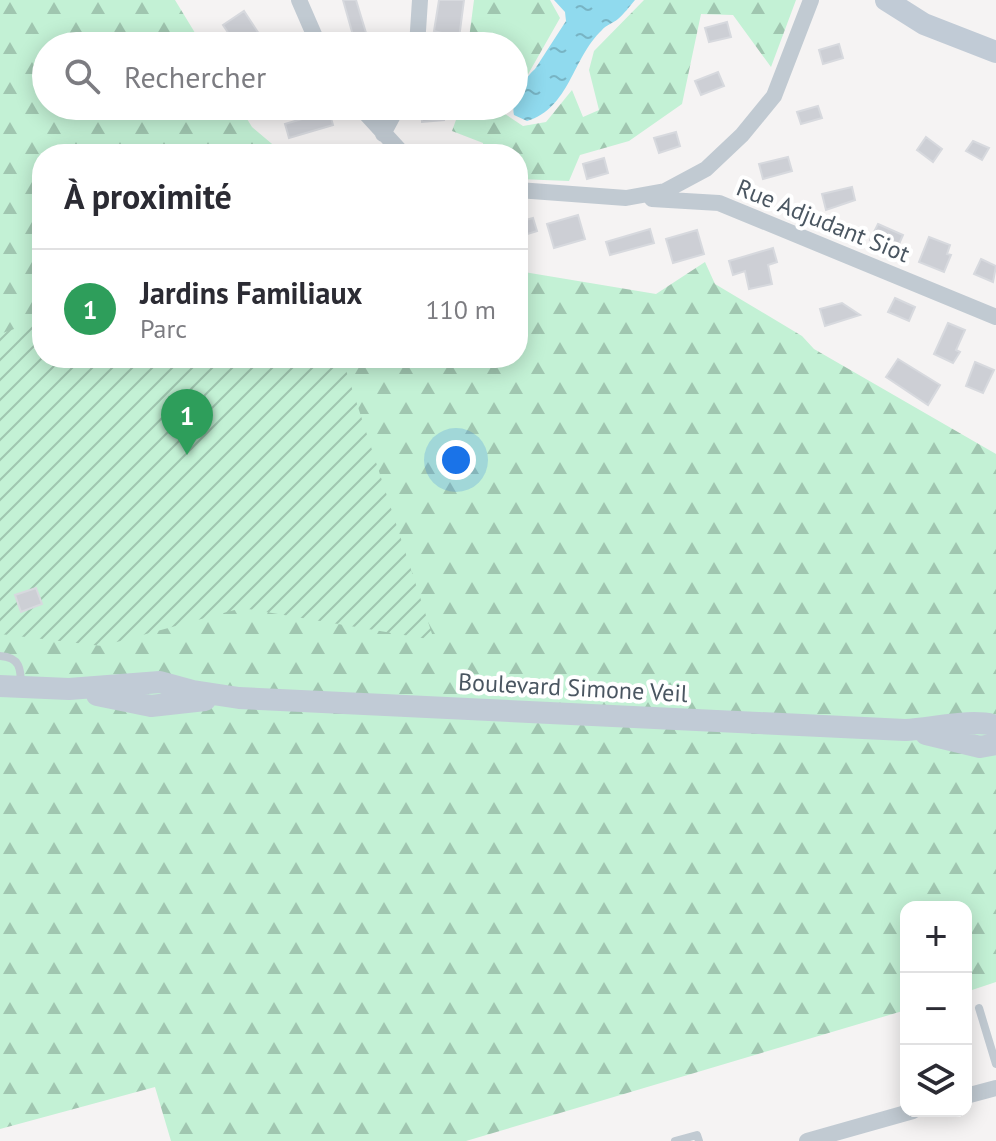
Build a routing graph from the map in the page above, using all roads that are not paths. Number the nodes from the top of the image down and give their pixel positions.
1 (299, 0) edge
2 (420, 0) edge
3 (811, 0) edge
4 (886, 0) edge
5 (313, 32) edge
6 (418, 32) edge
7 (996, 52) edge
8 (371, 120) edge
9 (390, 120) edge
10 (383, 134) junction
11 (393, 144) edge
12 (528, 191) edge
13 (626, 198) junction
14 (996, 317) edge
15 (0, 656) edge
16 (10, 687) edge
17 (996, 726) edge
18 (905, 730) junction
19 (996, 744) edge
20 (979, 1008) dead end
21 (996, 1064) edge
22 (996, 1088) edge
23 (972, 1094) edge
24 (900, 1115) edge
25 (675, 1141) edge
26 (699, 1141) edge
27 (807, 1141) edge

1 - 5 street
2 - 6 street
3 - 13 street
4 - 7 main road
8 - 10 street
9 - 10 street
10 - 11 street
12 - 13 street
13 - 14 street, Rue Adjudant Siot
15 - 16 lane
16 - 18 main road, Boulevard Simone Veil
17 - 18 main road, Boulevard Simone Veil
18 - 19 main road, Boulevard Simone Veil
20 - 21 lane
22 - 23 street
24 - 27 street
25 - 26 lane

